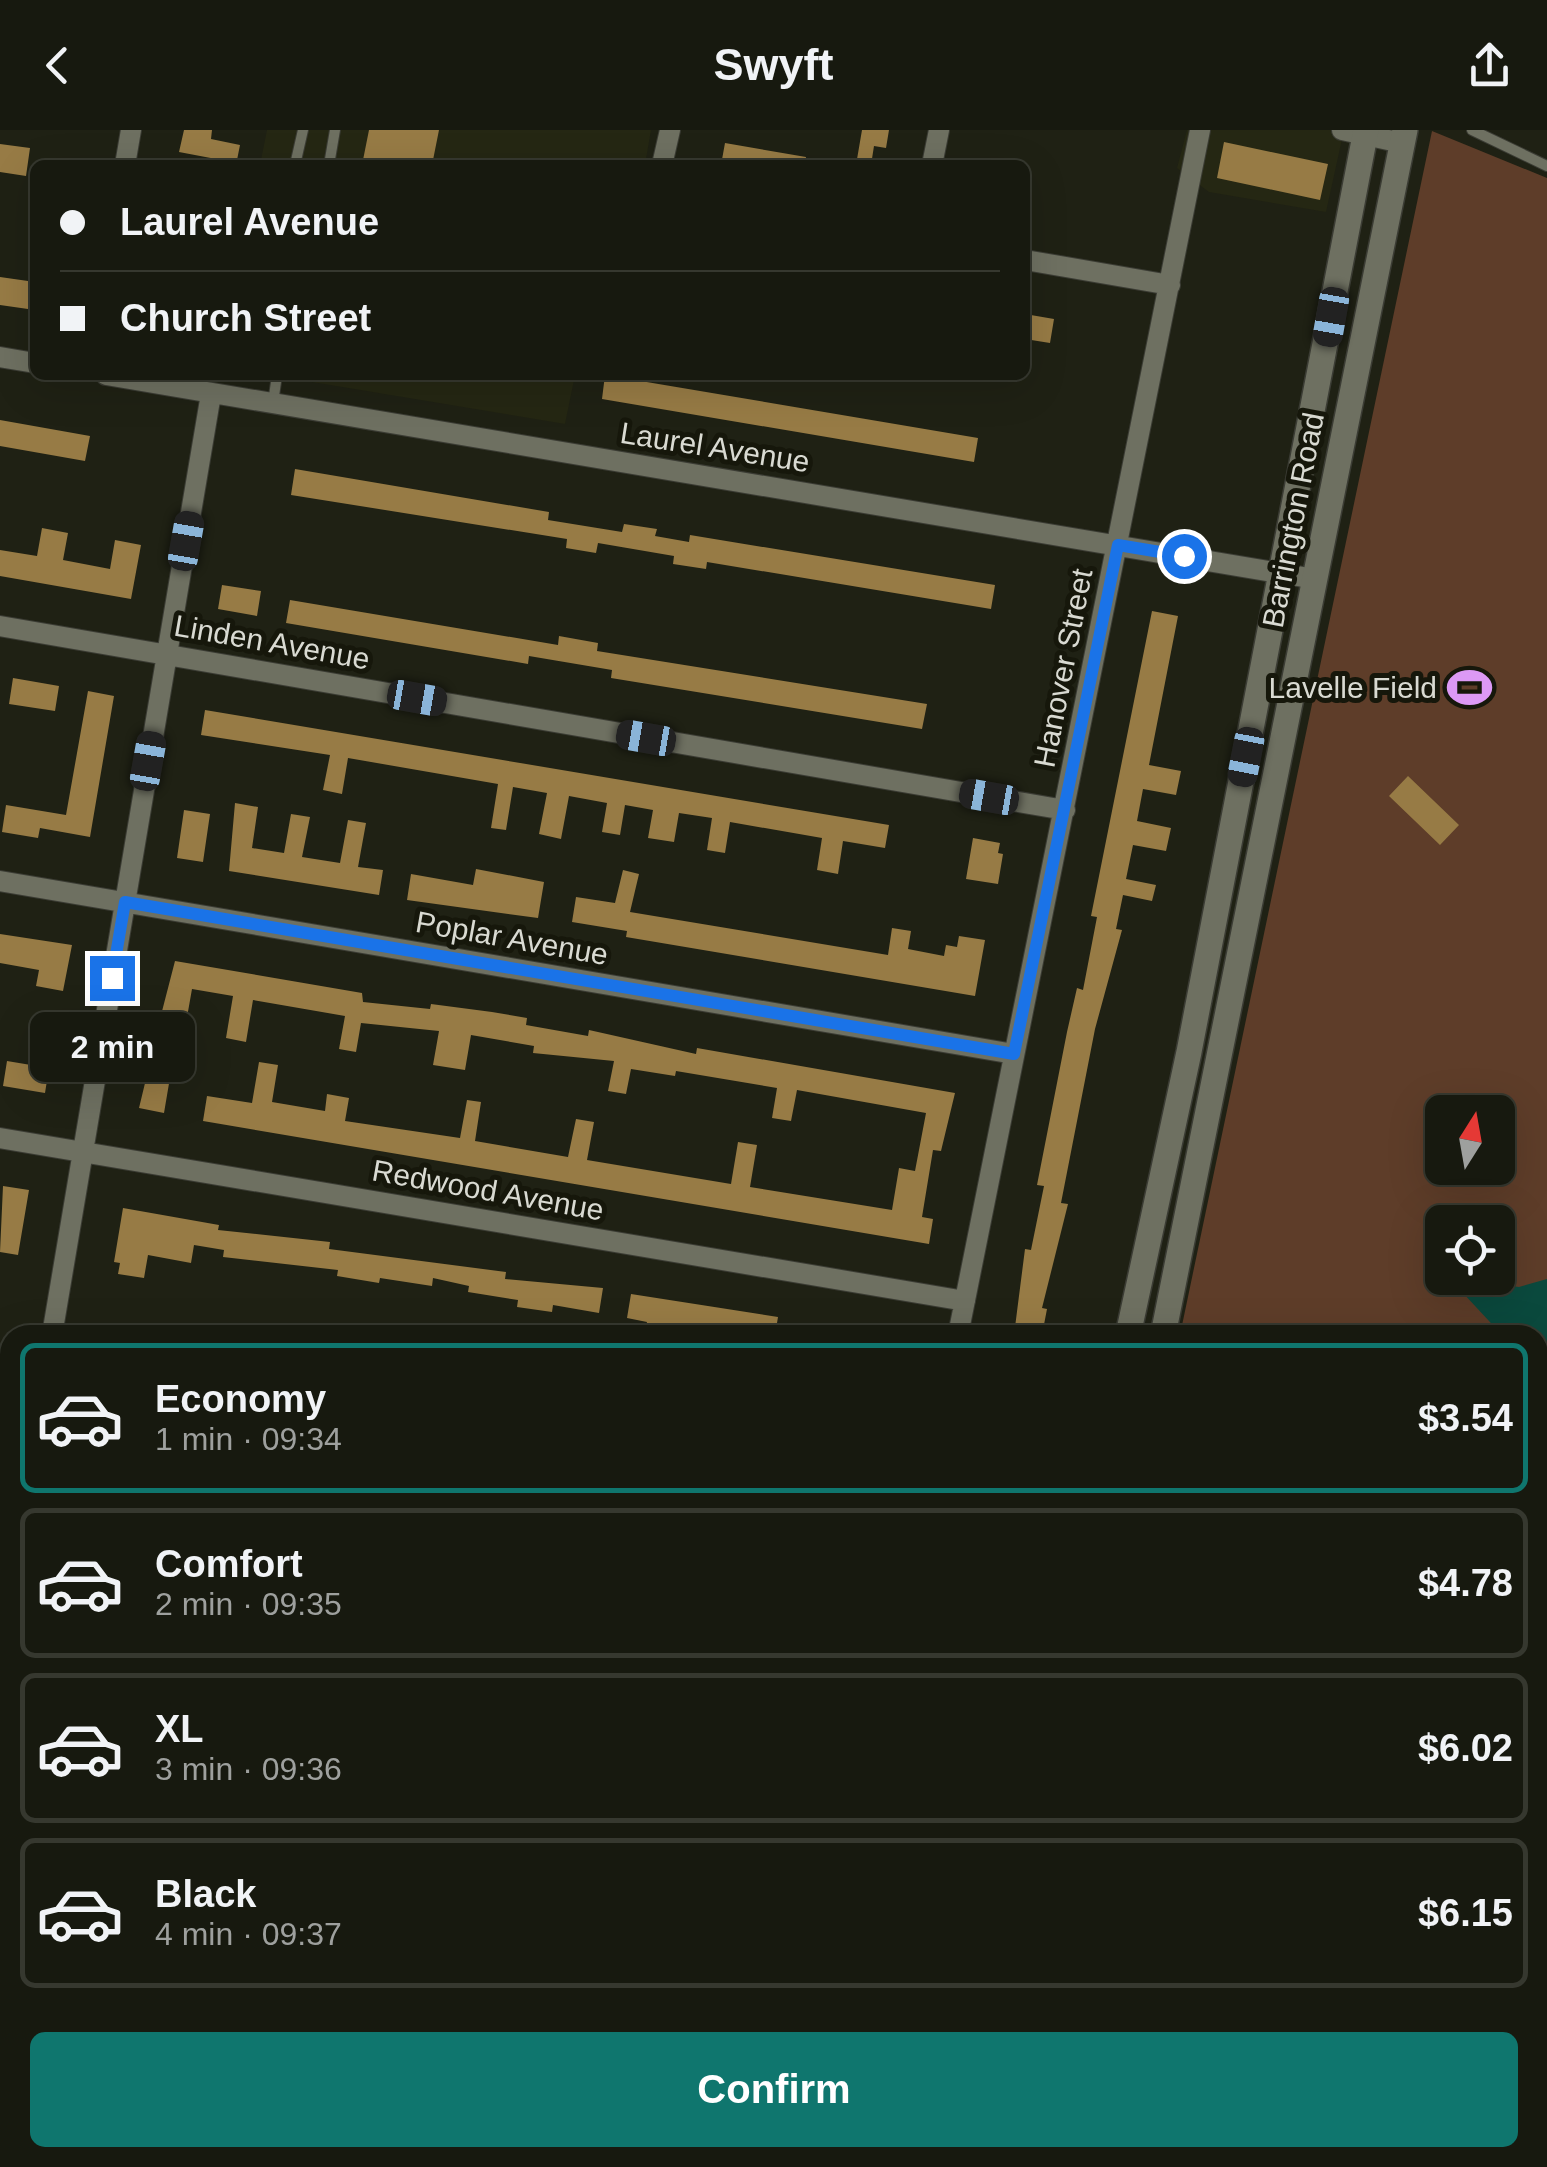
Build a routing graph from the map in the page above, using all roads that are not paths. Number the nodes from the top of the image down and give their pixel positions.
1 (132, 130) edge
2 (302, 130) edge
3 (334, 130) edge
4 (670, 130) edge
5 (939, 130) edge
6 (1200, 130) edge
7 (1472, 130) edge
8 (1358, 132) edge
9 (1403, 137) edge
10 (126, 160) edge
11 (296, 160) edge
12 (331, 160) edge
13 (663, 160) edge
14 (933, 160) edge
15 (1547, 166) edge
16 (1030, 261) edge
17 (1170, 285) junction
18 (0, 358) edge
19 (30, 362) edge
20 (134, 380) edge
21 (276, 380) edge
22 (212, 394) junction
23 (273, 404) junction
24 (1118, 545) junction
25 (1282, 573) junction
26 (1315, 579) junction
27 (0, 626) edge
28 (166, 654) junction
29 (1065, 810) junction
30 (0, 882) edge
31 (125, 902) junction
32 (1014, 1054) junction
33 (0, 1138) edge
34 (83, 1152) junction
35 (965, 1301) junction
36 (54, 1325) edge
37 (960, 1325) edge
38 (1130, 1325) edge
39 (1166, 1325) edge

1 - 10 street
2 - 11 lane
3 - 12 lane
4 - 13 street
5 - 14 street
6 - 17 street, Hanover Street
7 - 15 lane
8 - 9 street
8 - 25 main road, Barrington Road
9 - 26 main road, Barrington Road
16 - 17 street
17 - 24 street, Hanover Street
18 - 19 street
20 - 22 street, Laurel Avenue
21 - 23 lane
22 - 23 street, Laurel Avenue
22 - 28 street
23 - 24 street, Laurel Avenue
24 - 25 street, Laurel Avenue
24 - 29 street, Hanover Street
25 - 26 street, Laurel Avenue
25 - 38 main road, Barrington Road
26 - 39 main road, Barrington Road
27 - 28 street, Linden Avenue
28 - 29 street, Linden Avenue
28 - 31 street
29 - 32 street, Hanover Street
30 - 31 street, Poplar Avenue
31 - 32 street, Poplar Avenue
31 - 34 street
32 - 35 street, Hanover Street
33 - 34 street, Redwood Avenue
34 - 35 street, Redwood Avenue
34 - 36 street
35 - 37 street, Hanover Street

